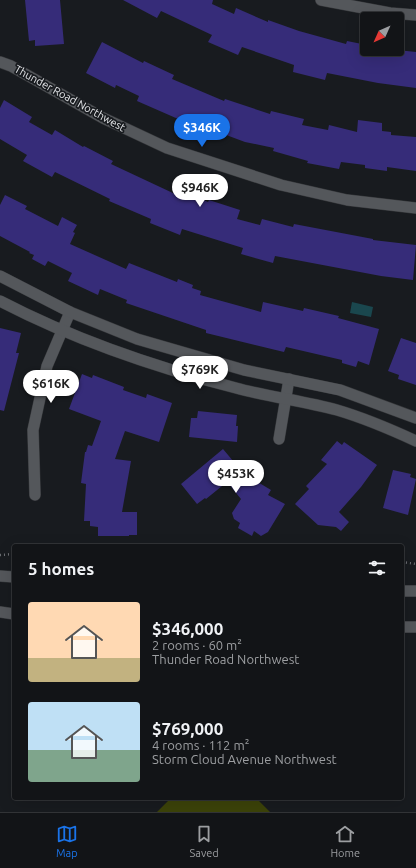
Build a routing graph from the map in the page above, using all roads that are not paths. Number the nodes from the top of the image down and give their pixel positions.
1 (321, 0) edge
2 (416, 16) edge
3 (0, 62) edge
4 (416, 208) edge
5 (0, 276) edge
6 (0, 301) edge
7 (70, 312) junction
8 (62, 330) junction
9 (289, 379) junction
10 (286, 398) junction
11 (416, 418) edge
12 (279, 439) dead end
13 (416, 441) edge
14 (35, 495) dead end
15 (0, 576) edge
16 (12, 577) edge
17 (404, 591) edge
18 (416, 591) edge
19 (0, 612) edge
20 (12, 614) edge
21 (404, 627) edge
22 (416, 627) edge

1 - 2 street
3 - 4 street, Thunder Road Northwest
5 - 7 street
6 - 8 street
7 - 8 street
7 - 9 street
8 - 10 street
8 - 14 street
9 - 10 street
9 - 11 street
10 - 12 street
10 - 13 street
15 - 16 street
17 - 18 street
19 - 20 street
21 - 22 street

